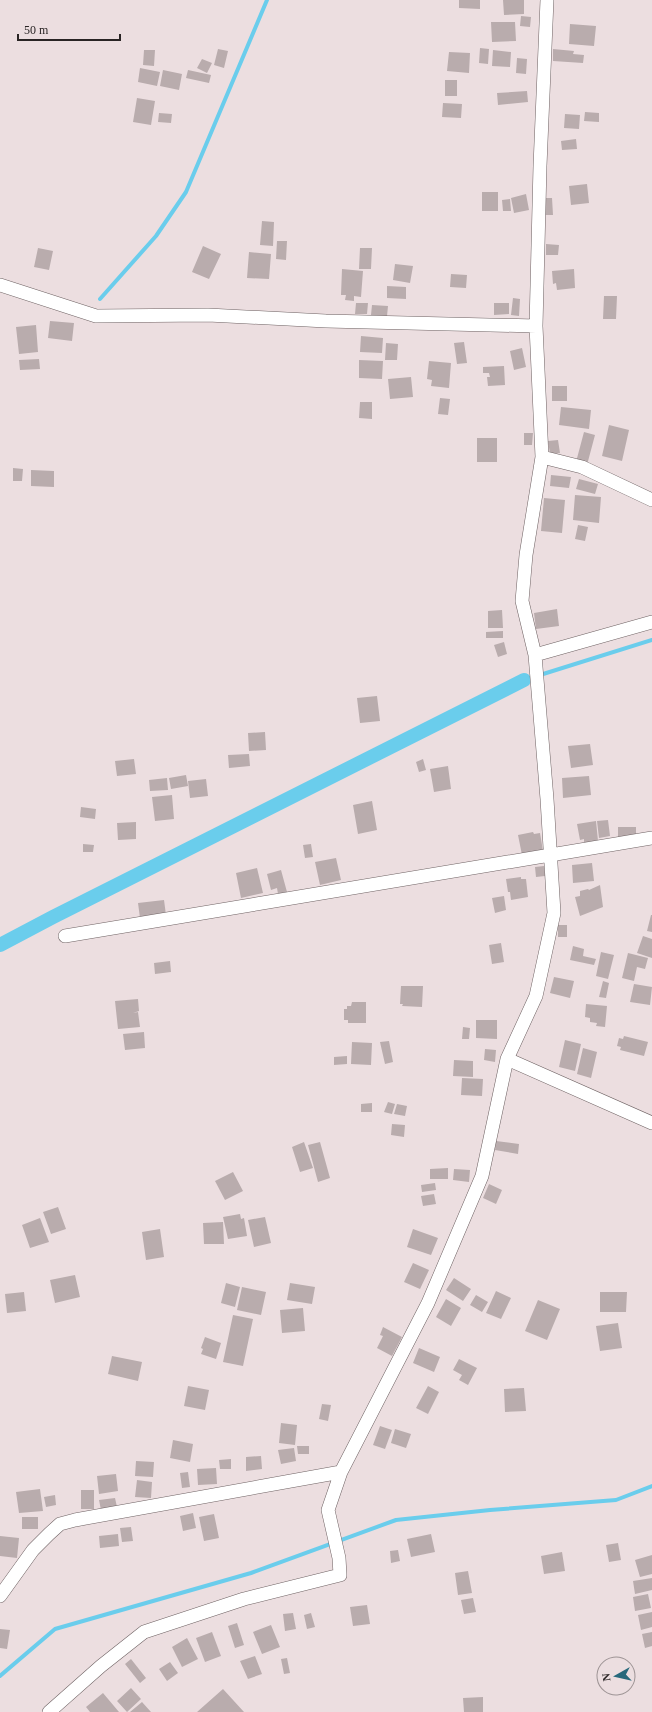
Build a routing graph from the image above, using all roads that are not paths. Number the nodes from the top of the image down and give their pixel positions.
1 (547, 0) edge
2 (0, 285) edge
3 (536, 326) junction
4 (542, 457) junction
5 (652, 500) edge
6 (652, 622) edge
7 (534, 655) junction
8 (652, 838) edge
9 (551, 856) junction
10 (66, 936) dead end
11 (507, 1059) junction
12 (652, 1123) edge
13 (340, 1472) junction
14 (0, 1596) edge
15 (48, 1712) edge

1 - 3 street
2 - 3 street
3 - 4 street
4 - 5 street
4 - 7 street
6 - 7 street
7 - 9 street
8 - 9 street
9 - 10 street
9 - 11 street
11 - 12 street
11 - 13 street
13 - 14 street
13 - 15 street

